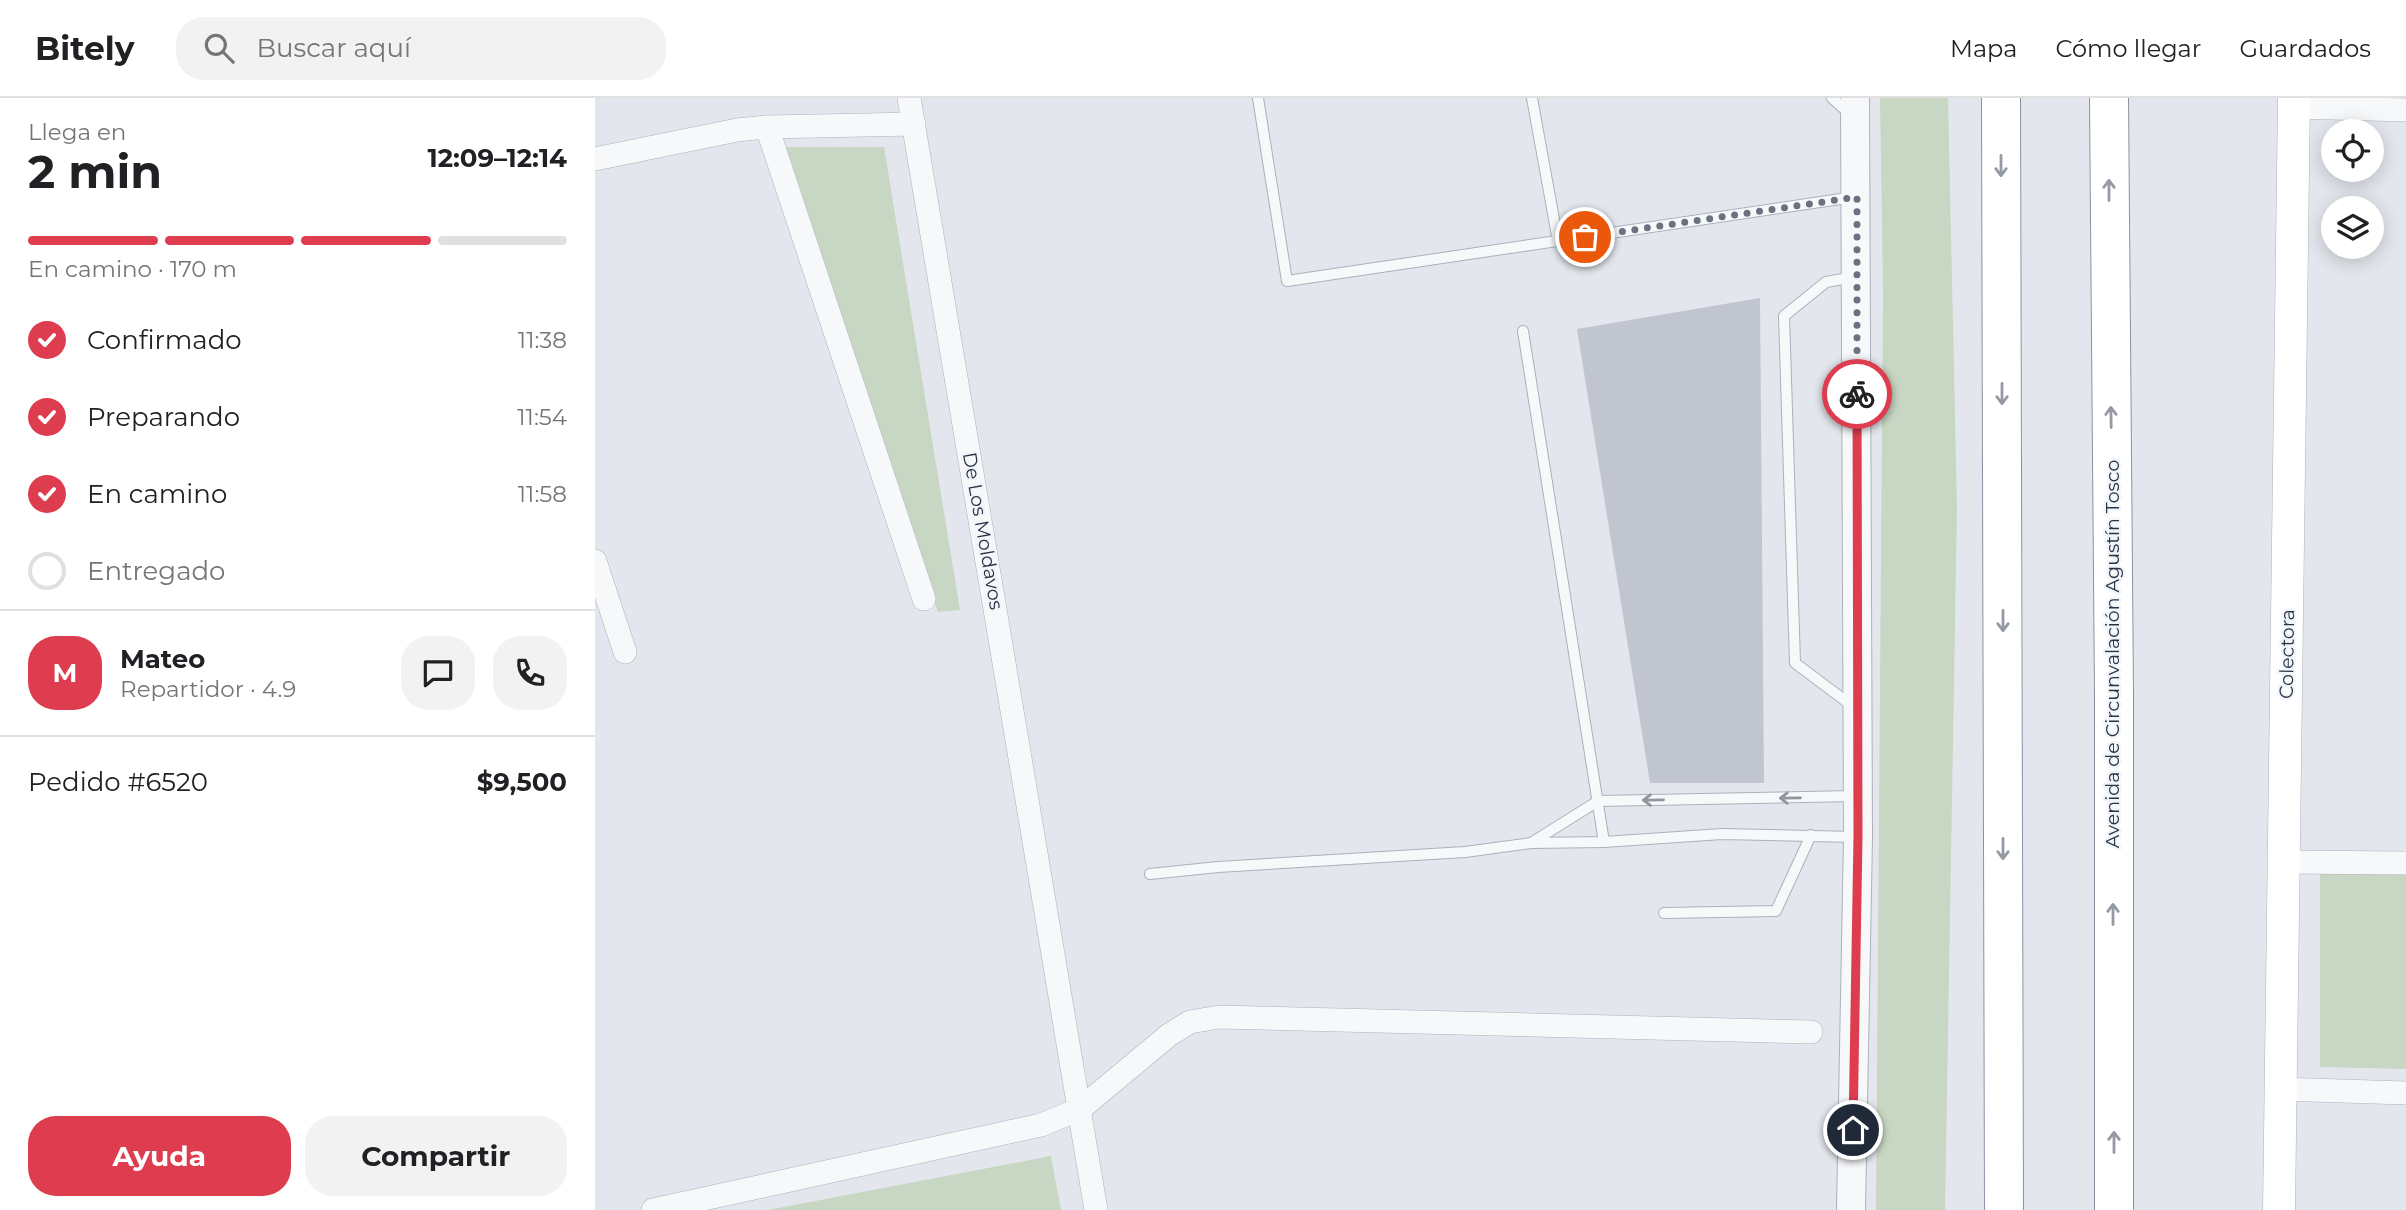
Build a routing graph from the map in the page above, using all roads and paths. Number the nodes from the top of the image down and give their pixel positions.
1 (909, 98) edge
2 (1258, 98) edge
3 (1532, 98) edge
4 (1832, 98) edge
5 (2001, 98) edge
6 (2109, 98) edge
7 (2294, 103) edge
8 (1856, 109) edge
9 (2406, 110) edge
10 (914, 124) junction
11 (767, 127) junction
12 (595, 159) edge
13 (1857, 197) junction
14 (1558, 241) junction
15 (1857, 277) junction
16 (1524, 331) dead end
17 (595, 561) edge
18 (924, 599) dead end
19 (625, 652) dead end
20 (1857, 710) junction
21 (1858, 796) junction
22 (1598, 801) junction
23 (1811, 835) junction
24 (1858, 837) junction
25 (1604, 842) junction
26 (1531, 843) junction
27 (2284, 862) junction
28 (2406, 863) edge
29 (1150, 874) dead end
30 (1664, 913) dead end
31 (1811, 1032) dead end
32 (2281, 1089) junction
33 (2406, 1093) edge
34 (1080, 1109) junction
35 (729, 1202) edge
36 (653, 1210) edge
37 (1096, 1210) edge
38 (1851, 1210) edge
39 (2004, 1210) edge
40 (2114, 1210) edge
41 (2279, 1210) edge

1 - 10 street, De Los Moldavos
2 - 14 lane
3 - 14 lane
4 - 8 lane
5 -> 39 highway
40 -> 6 highway, Avenida de Circunvalación Agustín Tosco
7 - 9 street
7 - 27 main road, Colectora
8 - 13 street
10 - 11 street
10 - 34 street, De Los Moldavos
11 - 12 street
11 - 18 street
13 - 14 lane
13 - 15 street
15 - 20 street
15 - 20 lane
16 - 22 lane
17 - 19 street
20 - 21 street
21 -> 22 lane
21 - 24 street
22 - 25 lane
22 - 26 lane
23 - 24 lane
23 - 25 lane
23 - 30 lane
24 - 38 street
25 - 26 lane
26 - 29 lane
27 - 28 street
27 - 32 main road, Colectora
31 - 34 street
32 - 33 street
32 - 41 main road, Colectora
34 - 35 street
34 - 37 street
35 - 36 street

